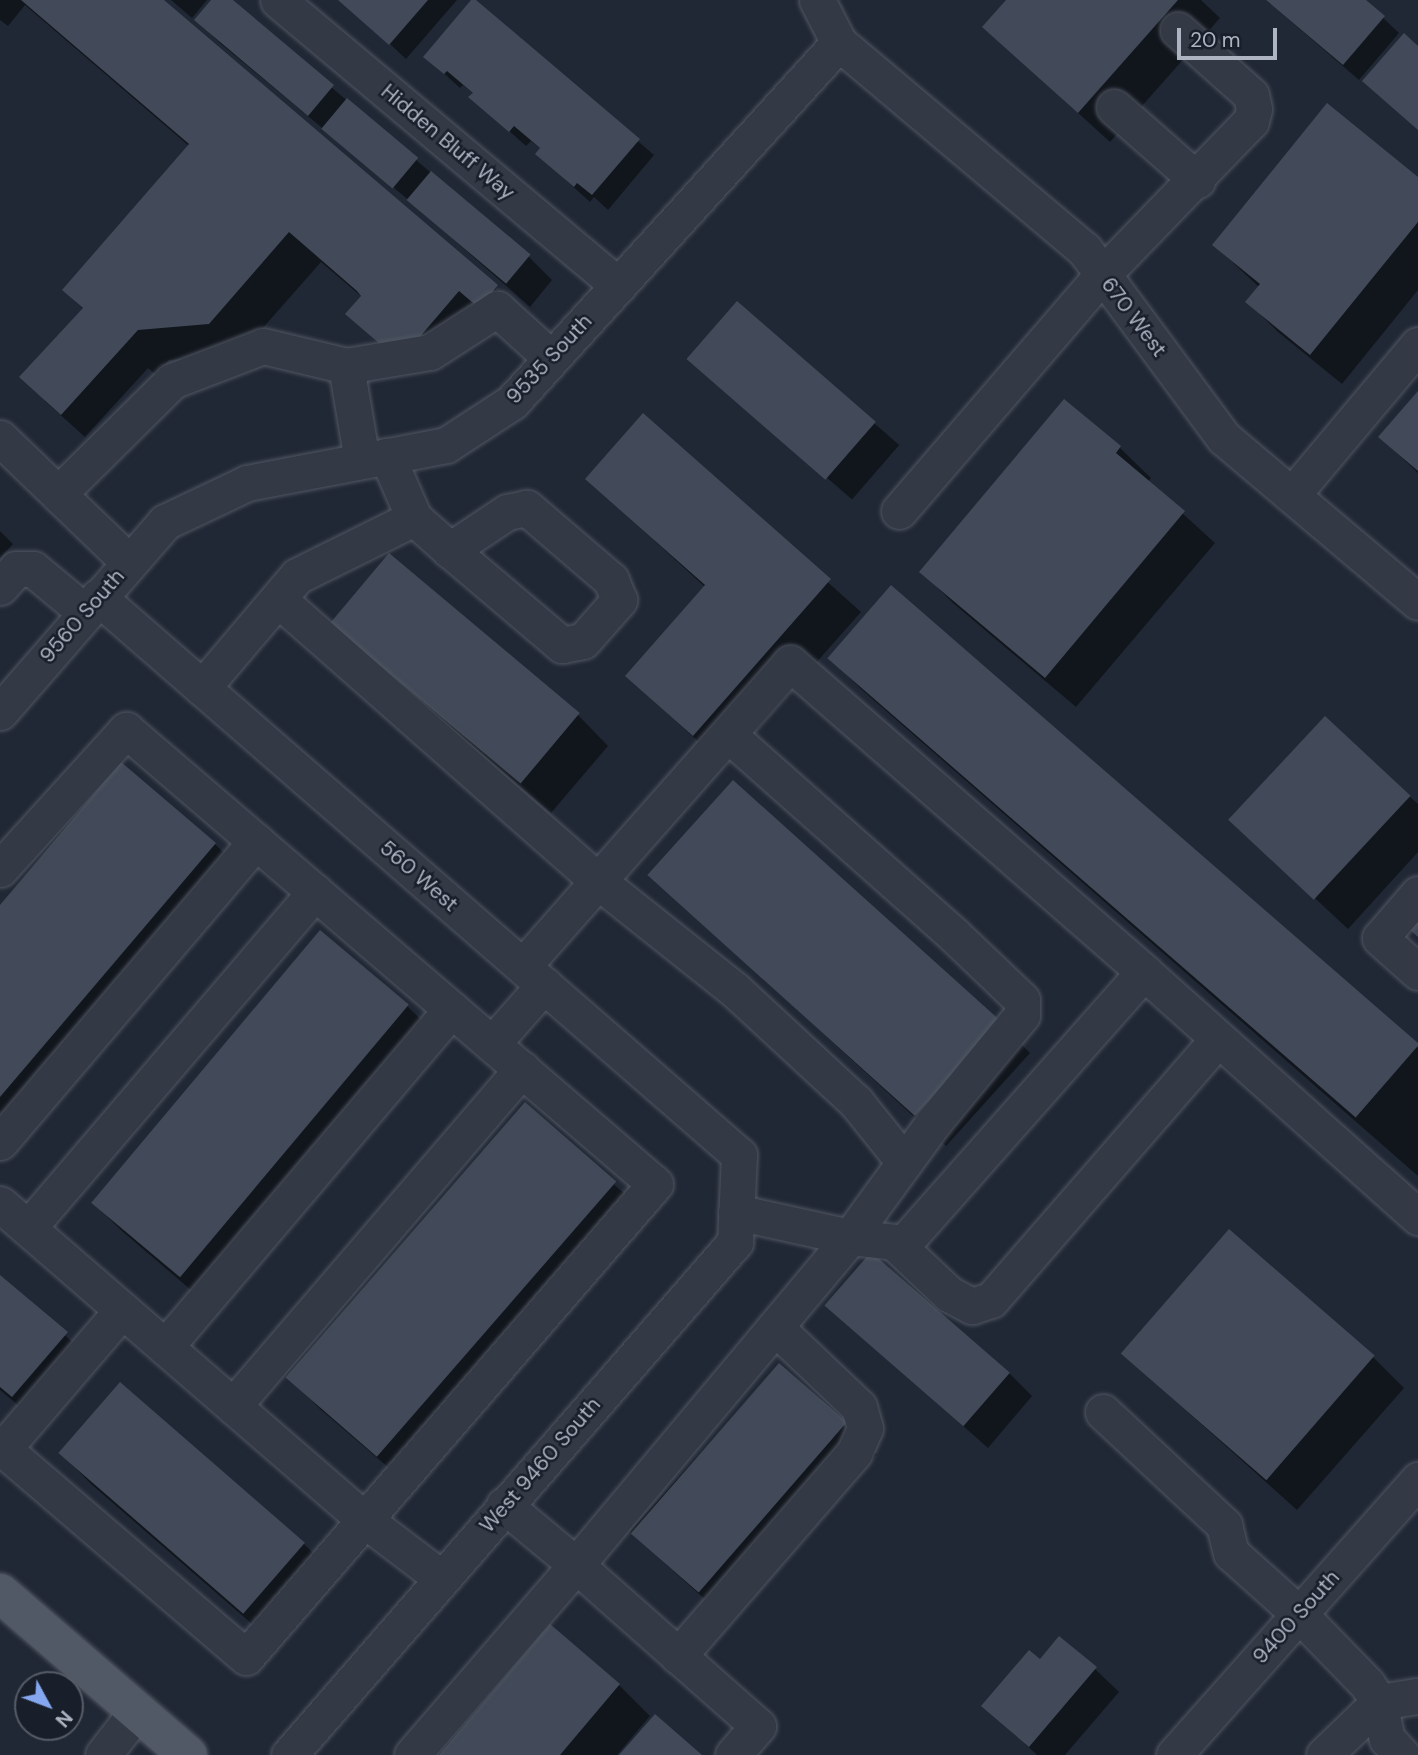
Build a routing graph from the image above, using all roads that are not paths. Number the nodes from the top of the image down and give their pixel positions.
1 (278, 0) edge
2 (817, 0) edge
3 (1178, 30) dead end
4 (839, 43) junction
5 (1114, 107) dead end
6 (1197, 180) junction
7 (1103, 274) junction
8 (618, 285) junction
9 (1418, 345) edge
10 (551, 358) junction
11 (346, 366) junction
12 (0, 438) edge
13 (374, 459) junction
14 (58, 494) junction
15 (1292, 495) junction
16 (899, 511) dead end
17 (414, 518) junction
18 (166, 522) joint
19 (450, 550) junction
20 (130, 562) junction
21 (0, 587) edge
22 (278, 599) junction
23 (1418, 602) edge
24 (92, 605) junction
25 (202, 688) junction
26 (0, 712) edge
27 (728, 734) junction
28 (256, 841) junction
29 (0, 869) edge
30 (598, 881) junction
31 (315, 892) junction
32 (1418, 894) edge
33 (1144, 972) junction
34 (1418, 972) edge
35 (533, 975) junction
36 (452, 1009) junction
37 (1218, 1039) junction
38 (492, 1044) junction
39 (522, 1069) junction
40 (0, 1142) edge
41 (739, 1155) joint
42 (904, 1163) junction
43 (0, 1204) edge
44 (736, 1212) junction
45 (1418, 1217) edge
46 (28, 1228) junction
47 (850, 1237) junction
48 (894, 1242) junction
49 (122, 1310) junction
50 (775, 1327) junction
51 (165, 1347) junction
52 (233, 1406) junction
53 (1103, 1412) dead end
54 (1, 1448) edge
55 (1418, 1480) edge
56 (504, 1505) junction
57 (365, 1520) junction
58 (576, 1565) junction
59 (441, 1578) junction
60 (0, 1593) edge
61 (1298, 1614) junction
62 (678, 1656) junction
63 (1418, 1696) edge
64 (1380, 1702) junction
65 (137, 1711) junction
66 (103, 1755) edge
67 (188, 1755) edge
68 (289, 1755) edge
69 (412, 1755) edge
70 (733, 1755) edge
71 (1174, 1755) edge
72 (1324, 1755) edge
73 (1402, 1755) edge

1 - 8 street, Hidden Bluff Way
2 - 4 street
3 - 6 street
4 - 7 street, 670 West
4 - 8 street, 9535 South
5 - 6 street
6 - 7 street
7 - 15 street, 670 West
7 - 16 street
8 - 10 street, 9535 South
9 - 15 street
10 - 11 street
10 - 13 street, 9535 South
11 - 13 street
11 - 14 street
12 - 14 street
13 - 17 street
13 - 18 street, 9535 South
14 - 20 street
15 - 23 street, 670 West
17 - 19 street
17 - 22 street
18 - 20 street, 9560 South
19 - 19 street
20 - 24 street, 9560 South
21 - 24 street, 560 West
22 - 25 street
22 - 30 street
24 - 25 street, 560 West
24 - 26 street, 9560 South
25 - 35 street, 560 West
27 - 30 street
27 - 33 street
27 - 42 street
28 - 29 street
28 - 31 street
28 - 40 street
30 - 35 street
30 - 42 street
31 - 36 street
31 - 46 street
32 - 34 street
33 - 37 street
33 - 48 street
35 - 38 street
35 - 41 street, 560 West
36 - 38 street
36 - 51 street
37 - 45 street
37 - 48 street
38 - 39 street
39 - 52 street
39 - 57 street
41 - 44 street, West 9460 South
42 - 47 street
43 - 46 street
44 - 47 street
44 - 56 street, West 9460 South
46 - 49 street
47 - 48 street
47 - 50 street
49 - 51 street
49 - 54 street
50 - 58 street
50 - 62 street
51 - 52 street
52 - 57 street
53 - 61 street
54 - 57 street
55 - 61 street, 9400 South
56 - 58 street
56 - 59 street, West 9460 South
57 - 59 street
58 - 62 street
58 - 69 street
59 - 68 street, West 9460 South
60 - 65 main road
61 - 64 street
61 - 71 street, 9400 South
62 - 70 street
63 - 64 street
64 - 72 street
64 - 73 street
65 - 66 street
65 - 67 main road

